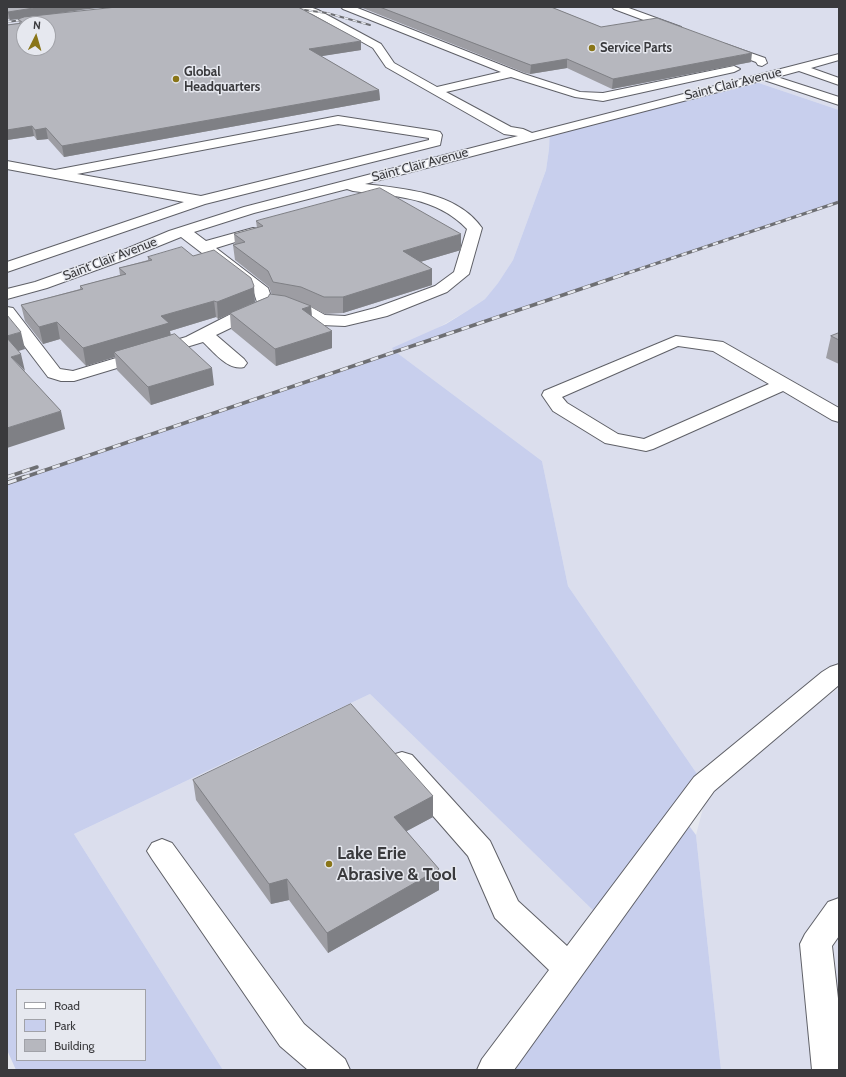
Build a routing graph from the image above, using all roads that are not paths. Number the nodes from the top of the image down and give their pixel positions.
1 (300, 7) edge
2 (346, 7) edge
3 (617, 7) edge
4 (689, 34) edge
5 (718, 44) edge
6 (839, 57) edge
7 (800, 67) junction
8 (512, 73) junction
9 (764, 76) junction
10 (838, 81) edge
11 (436, 90) junction
12 (839, 101) edge
13 (470, 109) junction
14 (491, 110) dead end
15 (517, 119) dead end
16 (524, 134) junction
17 (7, 165) edge
18 (54, 174) junction
19 (277, 181) junction
20 (342, 185) junction
21 (309, 194) junction
22 (200, 201) junction
23 (183, 231) junction
24 (253, 232) edge
25 (105, 234) junction
26 (204, 247) junction
27 (141, 248) junction
28 (7, 267) edge
29 (7, 294) edge
30 (264, 304) junction
31 (11, 312) edge
32 (204, 334) junction
33 (238, 364) dead end
34 (784, 384) junction
35 (839, 416) edge
36 (836, 678) edge
37 (387, 745) edge
38 (162, 851) dead end
39 (839, 912) edge
40 (569, 968) junction
41 (333, 1070) edge
42 (494, 1070) edge
43 (829, 1070) edge

1 - 11 street
2 - 8 street
3 - 4 street
5 - 8 street
6 - 7 street, Saint Clair Avenue
7 - 9 street, Saint Clair Avenue
7 - 10 street
8 - 11 street
9 - 12 street
9 - 16 street, Saint Clair Avenue
11 - 13 street
13 - 14 street
13 - 16 street
13 - 16 street
15 - 16 street
16 - 20 street, Saint Clair Avenue
17 - 18 street
18 - 19 street
18 - 22 street
19 - 21 street
19 - 22 street
20 - 21 street, Saint Clair Avenue
20 - 30 street
21 - 23 street, Saint Clair Avenue
22 - 25 street
23 - 26 street
23 - 27 street, Saint Clair Avenue
24 - 26 street
25 - 27 street
25 - 28 street
26 - 30 street
27 - 29 street, Saint Clair Avenue
30 - 32 street
31 - 32 street
32 - 33 street
34 - 34 street
34 - 35 street
36 - 40 street
37 - 40 street
38 - 41 street
39 - 43 street
40 - 42 street

